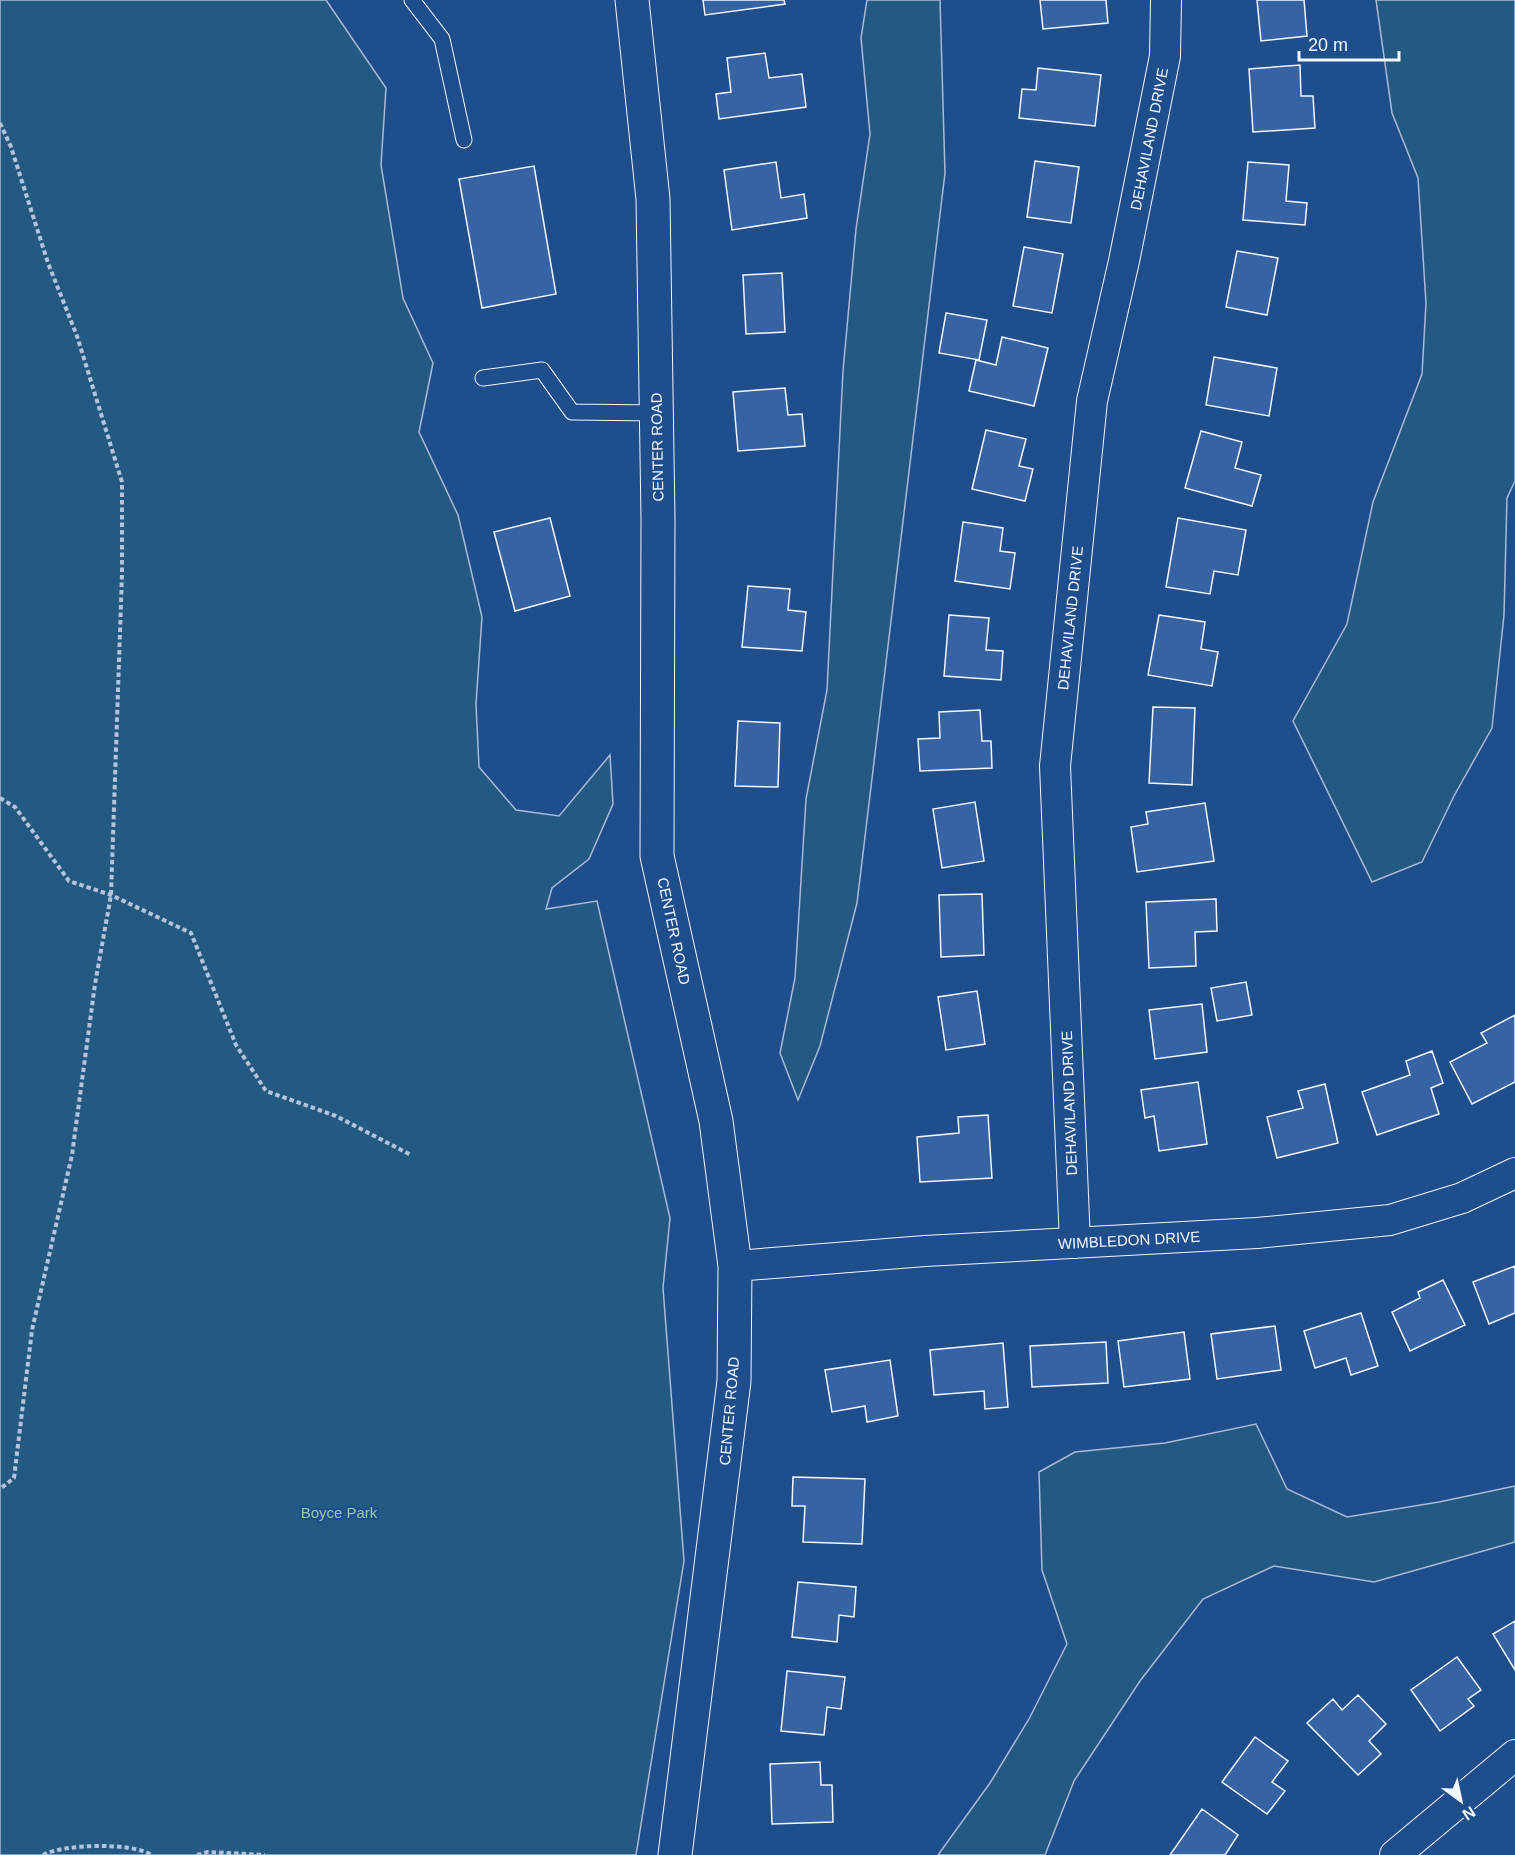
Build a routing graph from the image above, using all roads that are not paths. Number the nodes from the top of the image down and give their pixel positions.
1 (412, 0) edge
2 (632, 0) edge
3 (1166, 0) edge
4 (464, 140) dead end
5 (483, 378) dead end
6 (657, 413) junction
7 (1515, 1173) edge
8 (1075, 1243) junction
9 (735, 1266) junction
10 (1515, 1755) edge
11 (675, 1855) edge
12 (1395, 1855) edge

1 - 4 lane
2 - 6 main road, CENTER ROAD
3 - 8 street, DEHAVILAND DRIVE
5 - 6 lane
6 - 9 main road, CENTER ROAD
7 - 8 street, WIMBLEDON DRIVE
8 - 9 street, WIMBLEDON DRIVE
9 - 11 main road, CENTER ROAD
10 - 12 street

